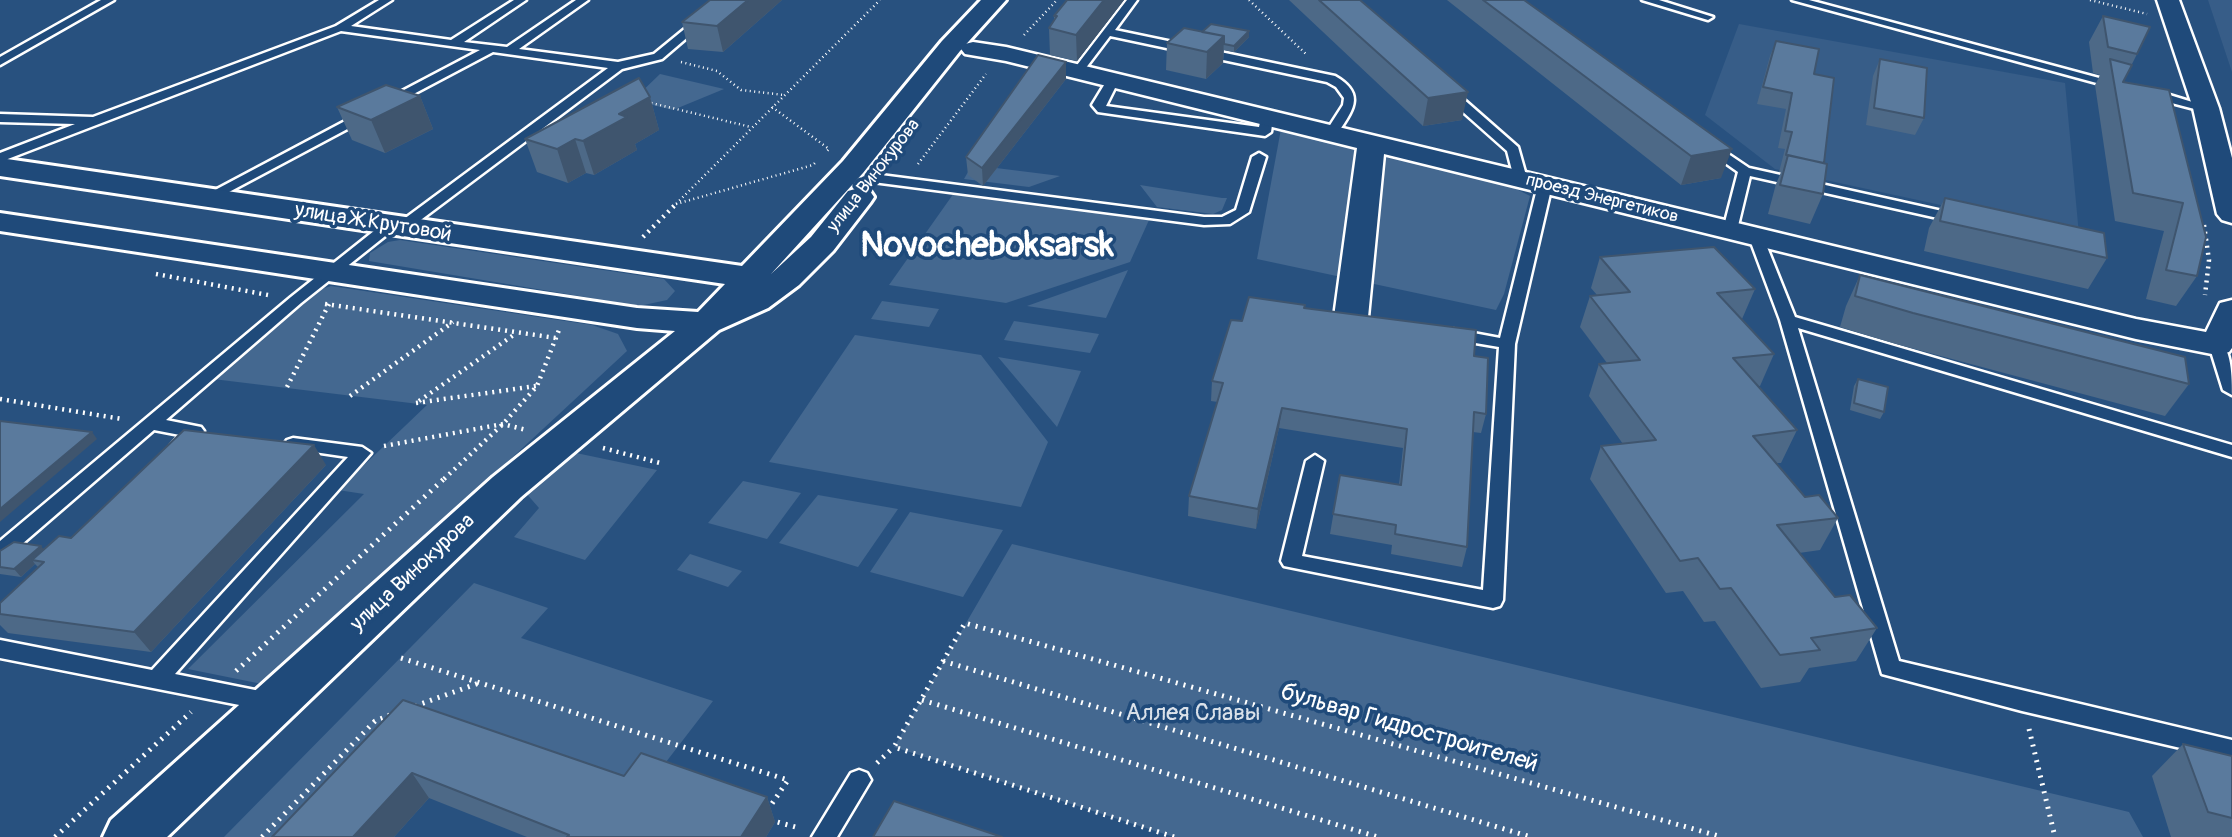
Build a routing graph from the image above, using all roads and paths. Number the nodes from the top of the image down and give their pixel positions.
1 (110, 0) edge
2 (387, 0) edge
3 (521, 0) edge
4 (583, 0) edge
5 (726, 0) edge
6 (880, 0) edge
7 (994, 0) edge
8 (1015, 0) edge
9 (1057, 0) edge
10 (1132, 0) edge
11 (1249, 0) edge
12 (1647, 0) edge
13 (1797, 0) edge
14 (2090, 0) edge
15 (1830, 4) edge
16 (2160, 7) edge
17 (1708, 17) dead end
18 (340, 29) junction
19 (1108, 32) junction
20 (1023, 37) dead end
21 (454, 43) junction
22 (491, 48) junction
23 (509, 51) junction
24 (971, 55) junction
25 (658, 57) junction
26 (0, 62) edge
27 (618, 66) junction
28 (1078, 72) junction
29 (1331, 79) junction
30 (589, 88) junction
31 (1444, 88) edge
32 (784, 95) junction
33 (772, 107) junction
34 (2207, 108) junction
35 (0, 118) edge
36 (93, 121) junction
37 (752, 127) junction
38 (1331, 133) junction
39 (1700, 139) edge
40 (1371, 143) junction
41 (1259, 157) dead end
42 (0, 158) edge
43 (0, 167) edge
44 (1745, 171) junction
45 (873, 178) junction
46 (1532, 182) junction
47 (905, 183) junction
48 (209, 197) junction
49 (675, 204) junction
50 (2232, 214) edge
51 (2203, 219) edge
52 (1969, 221) edge
53 (0, 222) edge
54 (395, 227) junction
55 (1743, 234) junction
56 (638, 242) dead end
57 (747, 277) junction
58 (330, 289) junction
59 (2217, 308) edge
60 (1351, 317) edge
61 (1788, 320) junction
62 (454, 321) dead end
63 (561, 321) dead end
64 (707, 323) junction
65 (1429, 330) edge
66 (516, 334) dead end
67 (1507, 344) junction
68 (2225, 348) edge
69 (537, 386) junction
70 (287, 387) dead end
71 (2232, 390) edge
72 (349, 396) dead end
73 (0, 400) edge
74 (151, 424) junction
75 (279, 442) edge
76 (2232, 451) edge
77 (164, 460) edge
78 (1315, 461) dead end
79 (0, 552) edge
80 (0, 649) edge
81 (401, 658) dead end
82 (943, 662) junction
83 (157, 679) junction
84 (480, 683) junction
85 (215, 691) junction
86 (922, 700) junction
87 (2022, 702) junction
88 (273, 703) junction
89 (2232, 750) edge
90 (859, 779) dead end
91 (824, 836) edge
92 (55, 837) edge
93 (130, 837) edge
94 (262, 837) edge
95 (1174, 837) edge
96 (1378, 837) edge
97 (1531, 837) edge
98 (1722, 837) edge
99 (2055, 837) edge

1 - 26 lane
2 - 18 lane
3 - 21 lane
4 - 23 lane
5 - 25 lane
6 - 32 path
7 - 24 main road, улица Винокурова
8 - 24 main road, улица Винокурова
9 - 20 path
10 - 19 lane
11 - 29 path
12 - 17 lane
13 - 15 lane
14 - 16 path
15 - 34 lane
16 - 34 street
18 - 21 lane
18 - 36 lane
19 - 28 lane
19 - 29 lane
21 - 22 lane
22 - 23 lane
22 - 48 lane
23 - 27 lane
24 - 28 street, проезд Энергетиков
24 - 45 main road, улица Винокурова
24 - 47 path
24 - 57 main road, улица Винокурова
25 - 27 lane
25 - 32 path
27 - 30 lane
28 - 38 street, проезд Энергетиков
29 - 38 lane
30 - 37 path
30 - 54 lane
31 - 46 lane
32 - 33 path
33 - 37 path
33 - 49 path
34 - 50 street
35 - 36 lane
36 - 42 lane
37 - 49 path
38 - 40 street, проезд Энергетиков
39 - 44 lane
40 - 46 street, проезд Энергетиков
40 - 60 street
41 - 47 lane
43 - 48 main road, улица Ж.Крутовой
44 - 52 lane
44 - 55 lane
45 - 47 lane
45 - 64 main road, улица Винокурова
46 - 55 street, проезд Энергетиков
46 - 67 lane
48 - 54 main road, улица Ж.Крутовой
49 - 56 path
51 - 59 path
53 - 58 main road
54 - 57 main road, улица Ж.Крутовой
54 - 58 lane
55 - 61 lane
55 - 68 street, проезд Энергетиков
57 - 64 main road, улица Винокурова
58 - 64 main road
58 - 70 path
58 - 74 lane
59 - 68 street
61 - 76 lane
61 - 87 lane
62 - 72 path
63 - 69 path
64 - 88 main road, улица Винокурова
65 - 67 lane
66 - 69 path
67 - 78 lane
68 - 71 lane
69 - 85 path
73 - 74 path
74 - 77 lane
74 - 79 lane
75 - 83 lane
80 - 83 lane
81 - 84 path
82 - 86 path
82 - 97 path
82 - 98 path, бульвар Гидростроителей
83 - 85 lane
84 - 91 path
84 - 94 path
85 - 88 lane
85 - 92 path
86 - 95 path
86 - 96 path
87 - 89 lane
87 - 99 path
88 - 93 main road, улица Винокурова
90 - 91 lane

